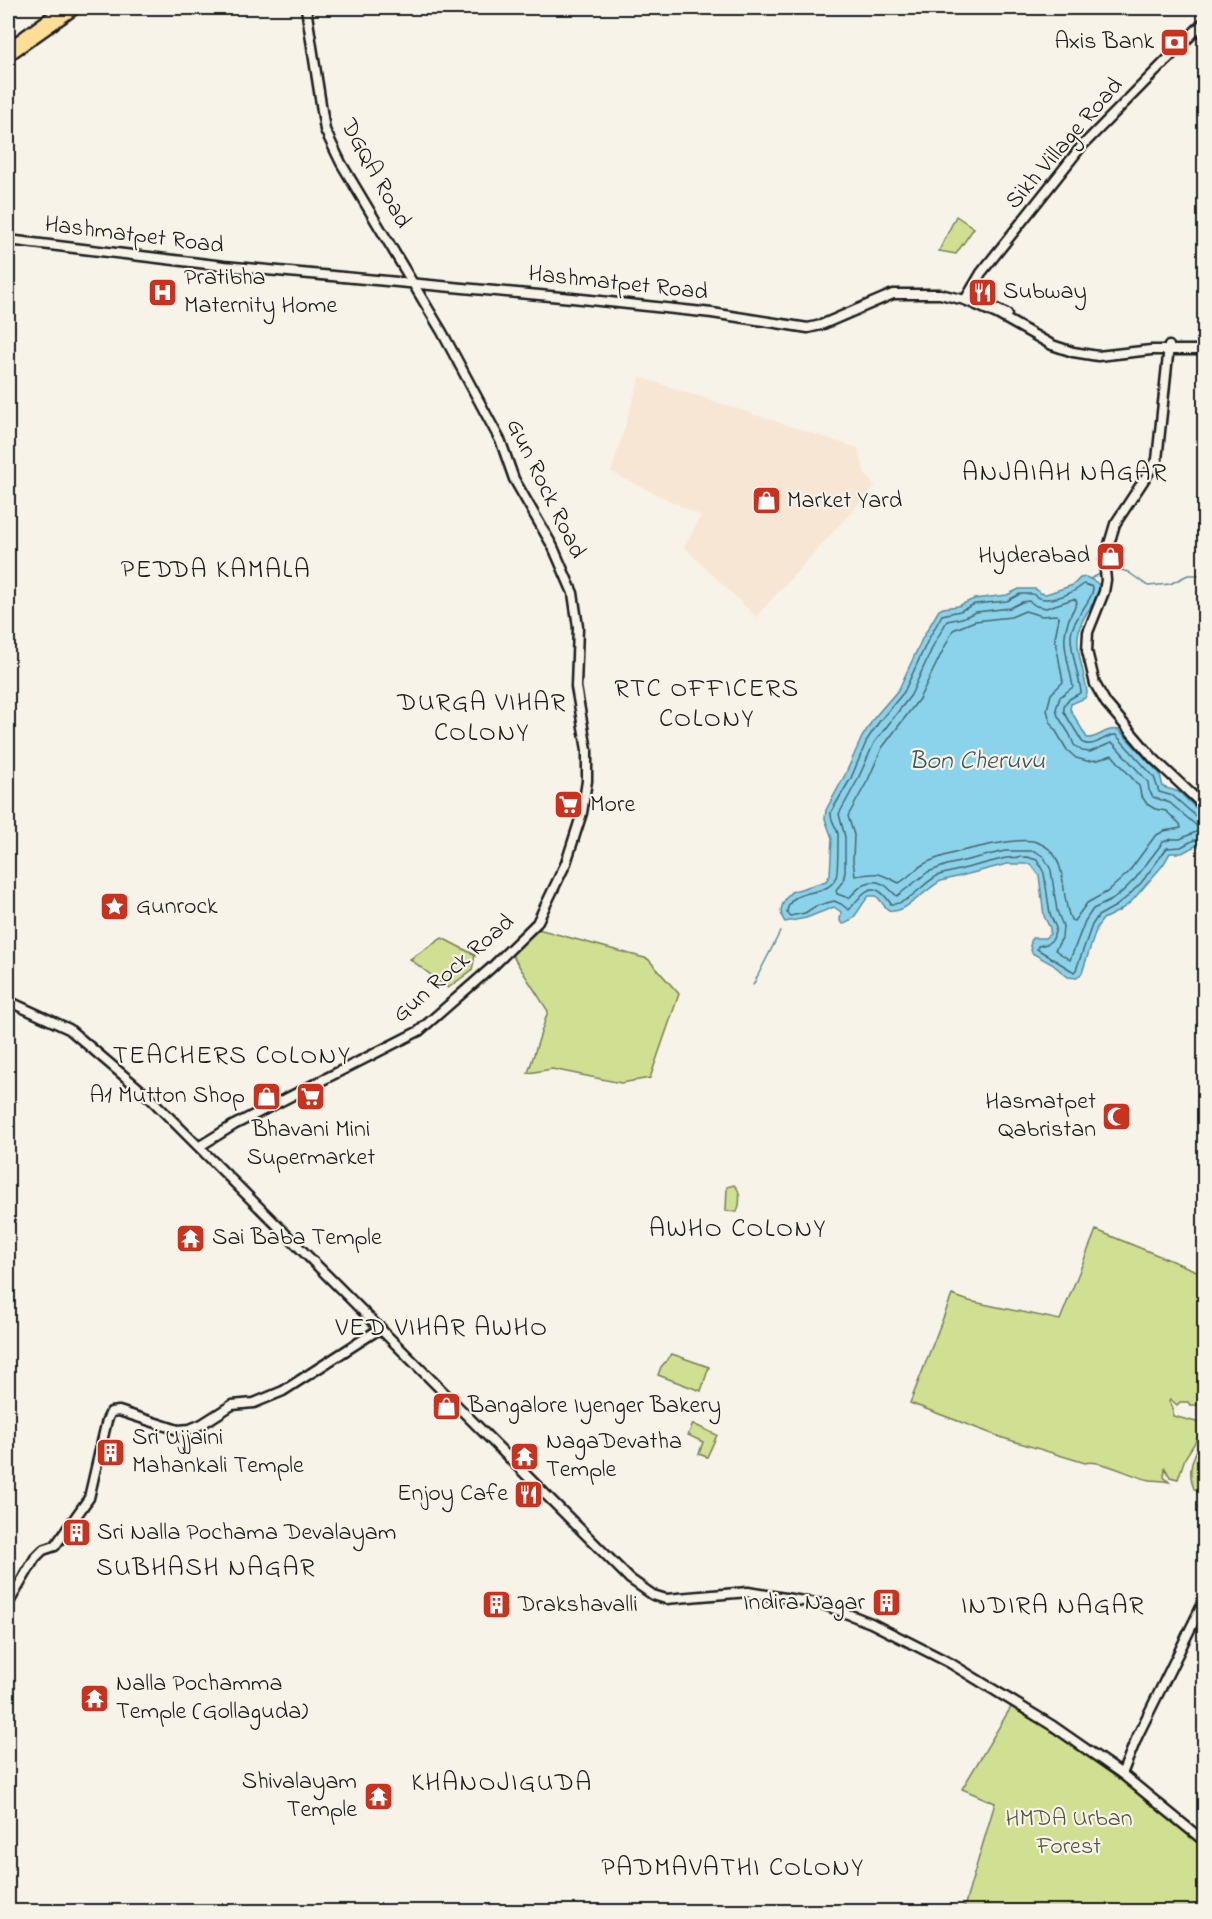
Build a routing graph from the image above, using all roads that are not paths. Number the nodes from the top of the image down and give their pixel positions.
1 (63, 8) edge
2 (76, 8) edge
3 (306, 8) edge
4 (1204, 22) edge
5 (8, 48) edge
6 (8, 56) edge
7 (8, 240) edge
8 (414, 283) junction
9 (966, 298) junction
10 (1169, 349) junction
11 (1204, 349) edge
12 (1204, 806) edge
13 (8, 1001) edge
14 (200, 1146) junction
15 (381, 1328) junction
16 (1204, 1601) edge
17 (8, 1604) edge
18 (1122, 1774) junction
19 (1204, 1841) edge

1 - 5 main road
2 - 6 main road
3 - 8 main road, DGQA Road
4 - 9 main road, Sikh Village Road
7 - 8 main road, Hashmatpet Road
8 - 9 main road, Hashmatpet Road
8 - 14 main road, Gun Rock Road
9 - 10 main road, Hashmatpet Road
10 - 11 main road
10 - 12 main road
13 - 14 main road
14 - 15 main road
15 - 17 main road
15 - 18 main road
16 - 18 main road
18 - 19 main road

